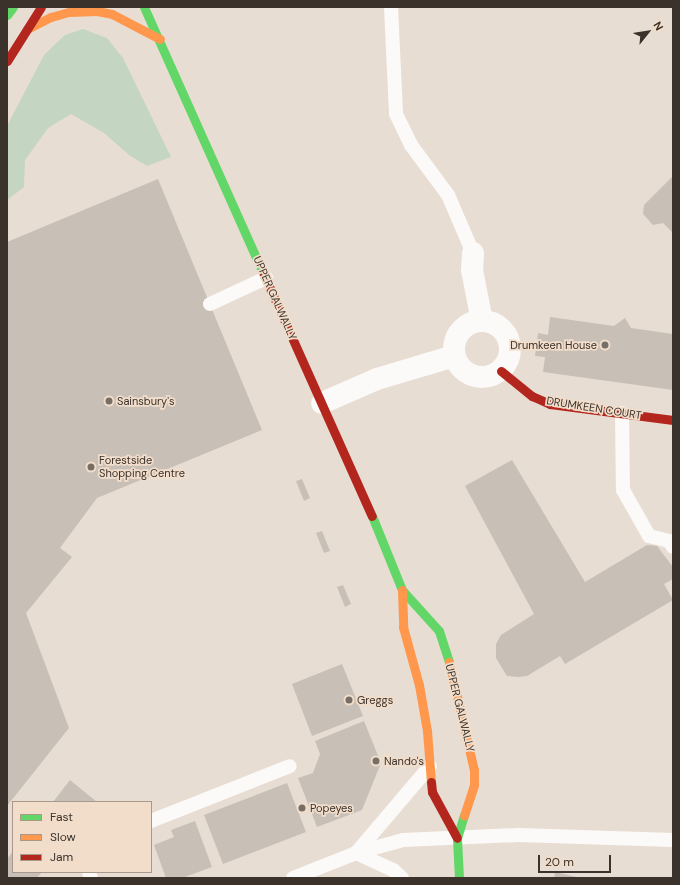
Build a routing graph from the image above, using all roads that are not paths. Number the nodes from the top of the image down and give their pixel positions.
1 (13, 7) edge
2 (41, 7) edge
3 (144, 7) edge
4 (150, 7) edge
5 (390, 7) edge
6 (7, 15) edge
7 (150, 19) junction
8 (27, 29) junction
9 (160, 39) junction
10 (7, 60) edge
11 (473, 253) joint
12 (266, 278) junction
13 (210, 304) dead end
14 (482, 321) junction
15 (454, 356) junction
16 (501, 371) junction
17 (322, 403) junction
18 (622, 413) junction
19 (673, 420) edge
20 (673, 547) edge
21 (402, 590) junction
22 (290, 766) dead end
23 (430, 766) junction
24 (152, 821) edge
25 (457, 838) junction
26 (673, 840) edge
27 (356, 853) junction
28 (293, 878) edge
29 (402, 878) edge
30 (459, 878) edge

1 - 6 street
2 - 8 street
3 - 7 street, UPPER GALWALLY
4 - 7 street
5 - 11 lane
7 - 9 street, UPPER GALWALLY
8 - 9 street
8 - 10 street
9 - 12 street, UPPER GALWALLY
11 - 14 street
12 - 13 lane
12 - 17 street, UPPER GALWALLY
14 - 15 street
14 - 16 street
15 - 16 street
15 - 17 street
16 - 18 street, DRUMKEEN COURT
17 - 21 street, UPPER GALWALLY
18 - 19 street, DRUMKEEN COURT
18 - 20 lane
21 - 23 street, UPPER GALWALLY
21 - 25 street, UPPER GALWALLY
22 - 24 lane
23 - 25 street, UPPER GALWALLY
23 - 27 lane
25 - 26 lane
25 - 27 lane
25 - 30 street, UPPER GALWALLY
27 - 28 lane
27 - 29 lane

